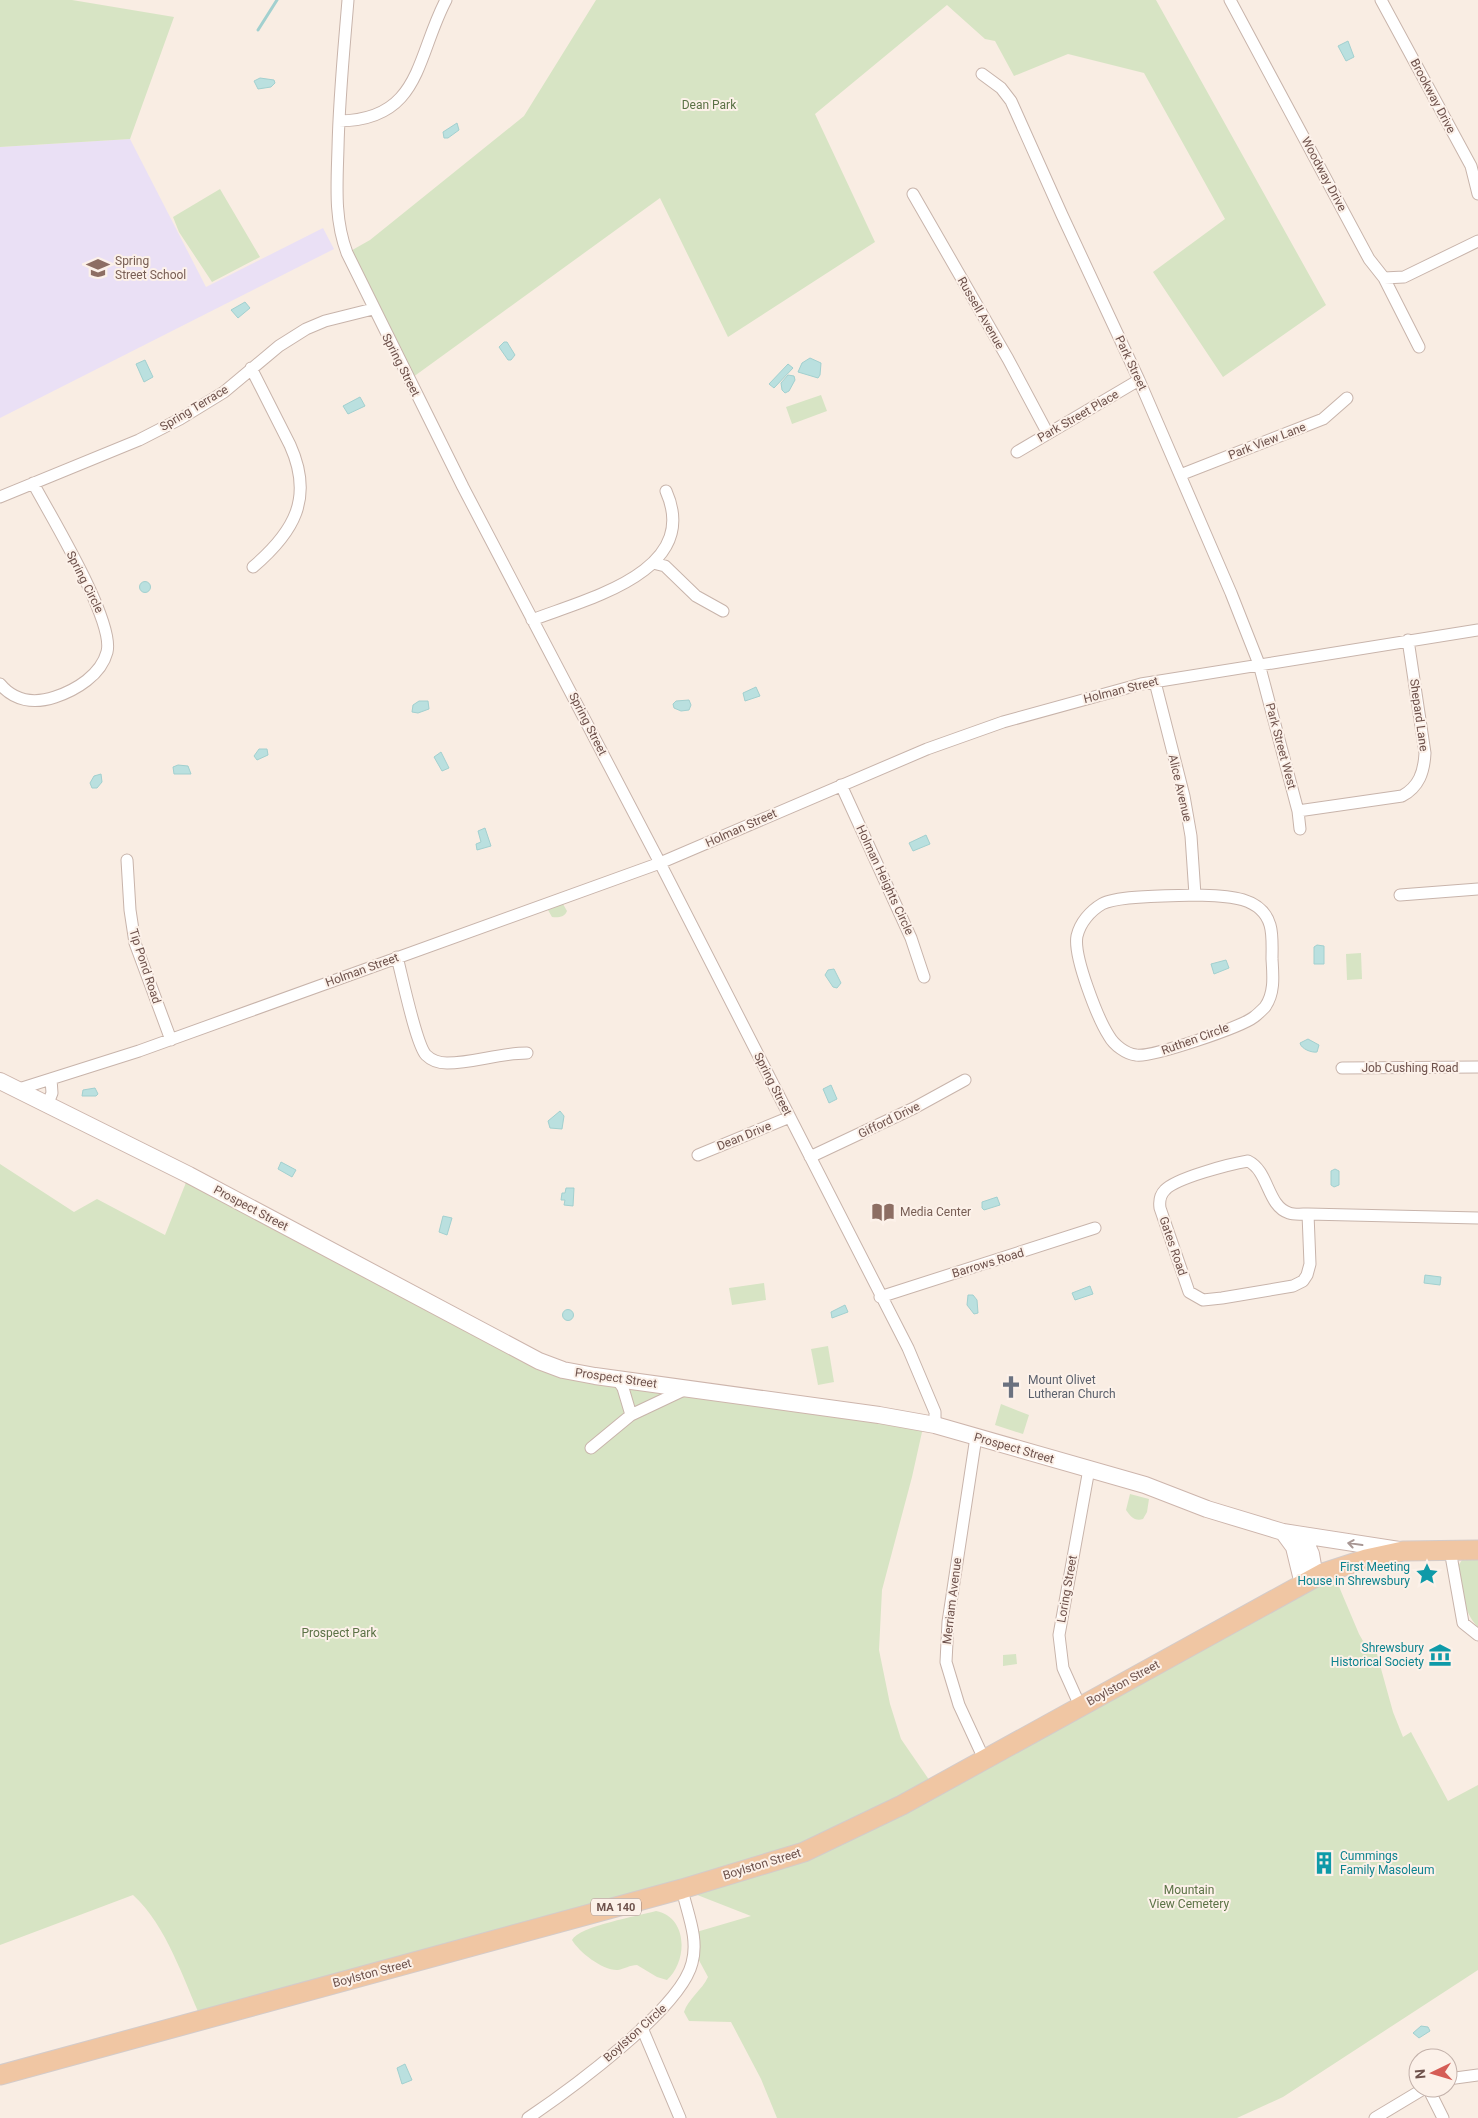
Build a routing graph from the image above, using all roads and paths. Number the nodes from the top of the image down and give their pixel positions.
1 (348, 0) edge
2 (446, 0) edge
3 (1230, 0) edge
4 (1381, 0) edge
5 (982, 74) dead end
6 (338, 121) junction
7 (913, 194) dead end
8 (1478, 194) edge
9 (1478, 241) edge
10 (1384, 278) junction
11 (373, 309) junction
12 (1419, 347) dead end
13 (251, 368) junction
14 (1139, 380) junction
15 (1347, 398) dead end
16 (1047, 432) junction
17 (1017, 452) dead end
18 (1180, 475) junction
19 (33, 483) junction
20 (666, 492) dead end
21 (0, 497) edge
22 (653, 563) junction
23 (253, 567) dead end
24 (723, 611) dead end
25 (532, 620) junction
26 (1478, 630) edge
27 (1408, 640) junction
28 (1259, 664) junction
29 (1155, 682) junction
30 (0, 684) edge
31 (841, 785) junction
32 (1298, 811) junction
33 (1300, 829) dead end
34 (127, 860) dead end
35 (660, 863) junction
36 (1478, 889) edge
37 (1195, 895) junction
38 (1400, 895) dead end
39 (397, 957) junction
40 (924, 977) dead end
41 (171, 1040) junction
42 (527, 1053) dead end
43 (1478, 1067) edge
44 (1342, 1068) dead end
45 (52, 1079) junction
46 (965, 1080) dead end
47 (0, 1081) edge
48 (20, 1089) junction
49 (48, 1103) junction
50 (790, 1117) junction
51 (698, 1154) dead end
52 (810, 1157) junction
53 (1308, 1214) junction
54 (1478, 1218) edge
55 (1095, 1228) dead end
56 (880, 1297) junction
57 (617, 1379) junction
58 (688, 1388) junction
59 (630, 1414) junction
60 (935, 1425) junction
61 (976, 1437) junction
62 (591, 1448) dead end
63 (1089, 1469) junction
64 (1283, 1532) junction
65 (1302, 1535) junction
66 (1450, 1550) junction
67 (1478, 1550) edge
68 (1403, 1551) junction
69 (1309, 1580) junction
70 (1478, 1635) edge
71 (1080, 1706) junction
72 (984, 1759) junction
73 (682, 1889) junction
74 (642, 2028) junction
75 (1478, 2075) edge
76 (0, 2076) edge
77 (1458, 2078) edge
78 (1410, 2098) edge
79 (1432, 2098) edge
80 (528, 2118) edge
81 (680, 2118) edge
82 (1375, 2118) edge
83 (1443, 2118) edge

1 - 6 street, Spring Street
2 - 6 street
3 - 10 street, Woodway Drive
4 - 8 street, Brookway Drive
5 - 14 street, Park Street
6 - 11 street, Spring Street
7 - 16 street, Russell Avenue
9 - 10 street
10 - 12 street, Woodway Drive
11 - 13 street, Spring Terrace
11 - 25 street, Spring Street
13 - 19 street, Spring Terrace
13 - 23 street
14 - 16 street, Park Street Place
14 - 18 street, Park Street
15 - 18 street, Park View Lane
16 - 17 street, Park Street Place
18 - 28 street, Park Street
19 - 21 street
19 - 30 street, Spring Circle
20 - 22 street
22 - 24 street
22 - 25 street
25 - 35 street, Spring Street
26 - 27 street, Holman Street
27 - 28 street, Holman Street
27 - 32 street, Shepard Lane
28 - 29 street, Holman Street
28 - 32 street, Park Street West
29 - 31 street, Holman Street
29 - 37 street, Alice Avenue
31 - 35 street, Holman Street
31 - 40 street, Holman Heights Circle
32 - 33 street, Park Street West
34 - 41 street, Tip Pond Road
35 - 39 street, Holman Street
35 - 50 street, Spring Street
36 - 38 street
37 - 37 street, Ruthen Circle
39 - 41 street, Holman Street
39 - 42 street
41 - 45 street, Holman Street
43 - 44 street, Job Cushing Road
45 - 48 street, Holman Street
45 - 49 street
46 - 52 street, Gifford Drive
47 - 48 street, Prospect Street
48 - 49 street, Prospect Street
49 - 57 street, Prospect Street
50 - 51 street, Dean Drive
50 - 52 street, Spring Street
52 - 56 street, Spring Street
53 - 53 street, Gates Road
53 - 54 street, Gates Road
55 - 56 street, Barrows Road
56 - 60 street, Spring Street
57 - 58 street, Prospect Street
57 - 59 street
58 - 59 street
58 - 60 street, Prospect Street
59 - 62 street
60 - 61 street, Prospect Street
61 - 63 street, Prospect Street
61 - 72 street, Merriam Avenue
63 - 64 street, Prospect Street
63 - 71 street, Loring Street
64 - 65 street, Prospect Street
64 - 69 street
68 -> 65 street, Prospect Street
65 - 69 street
66 - 67 main road, Boylston Street / MA 140
66 - 68 main road, Boylston Street / MA 140
66 - 70 street
68 - 69 main road, Boylston Street / MA 140
69 - 71 main road, Boylston Street / MA 140
71 - 72 main road, Boylston Street / MA 140
72 - 73 main road, Boylston Street / MA 140
73 - 74 street, Boylston Circle
73 - 76 main road, Boylston Street / MA 140
74 - 80 street, Boylston Circle
74 - 81 street
75 - 77 street
78 - 82 street
79 - 83 street

